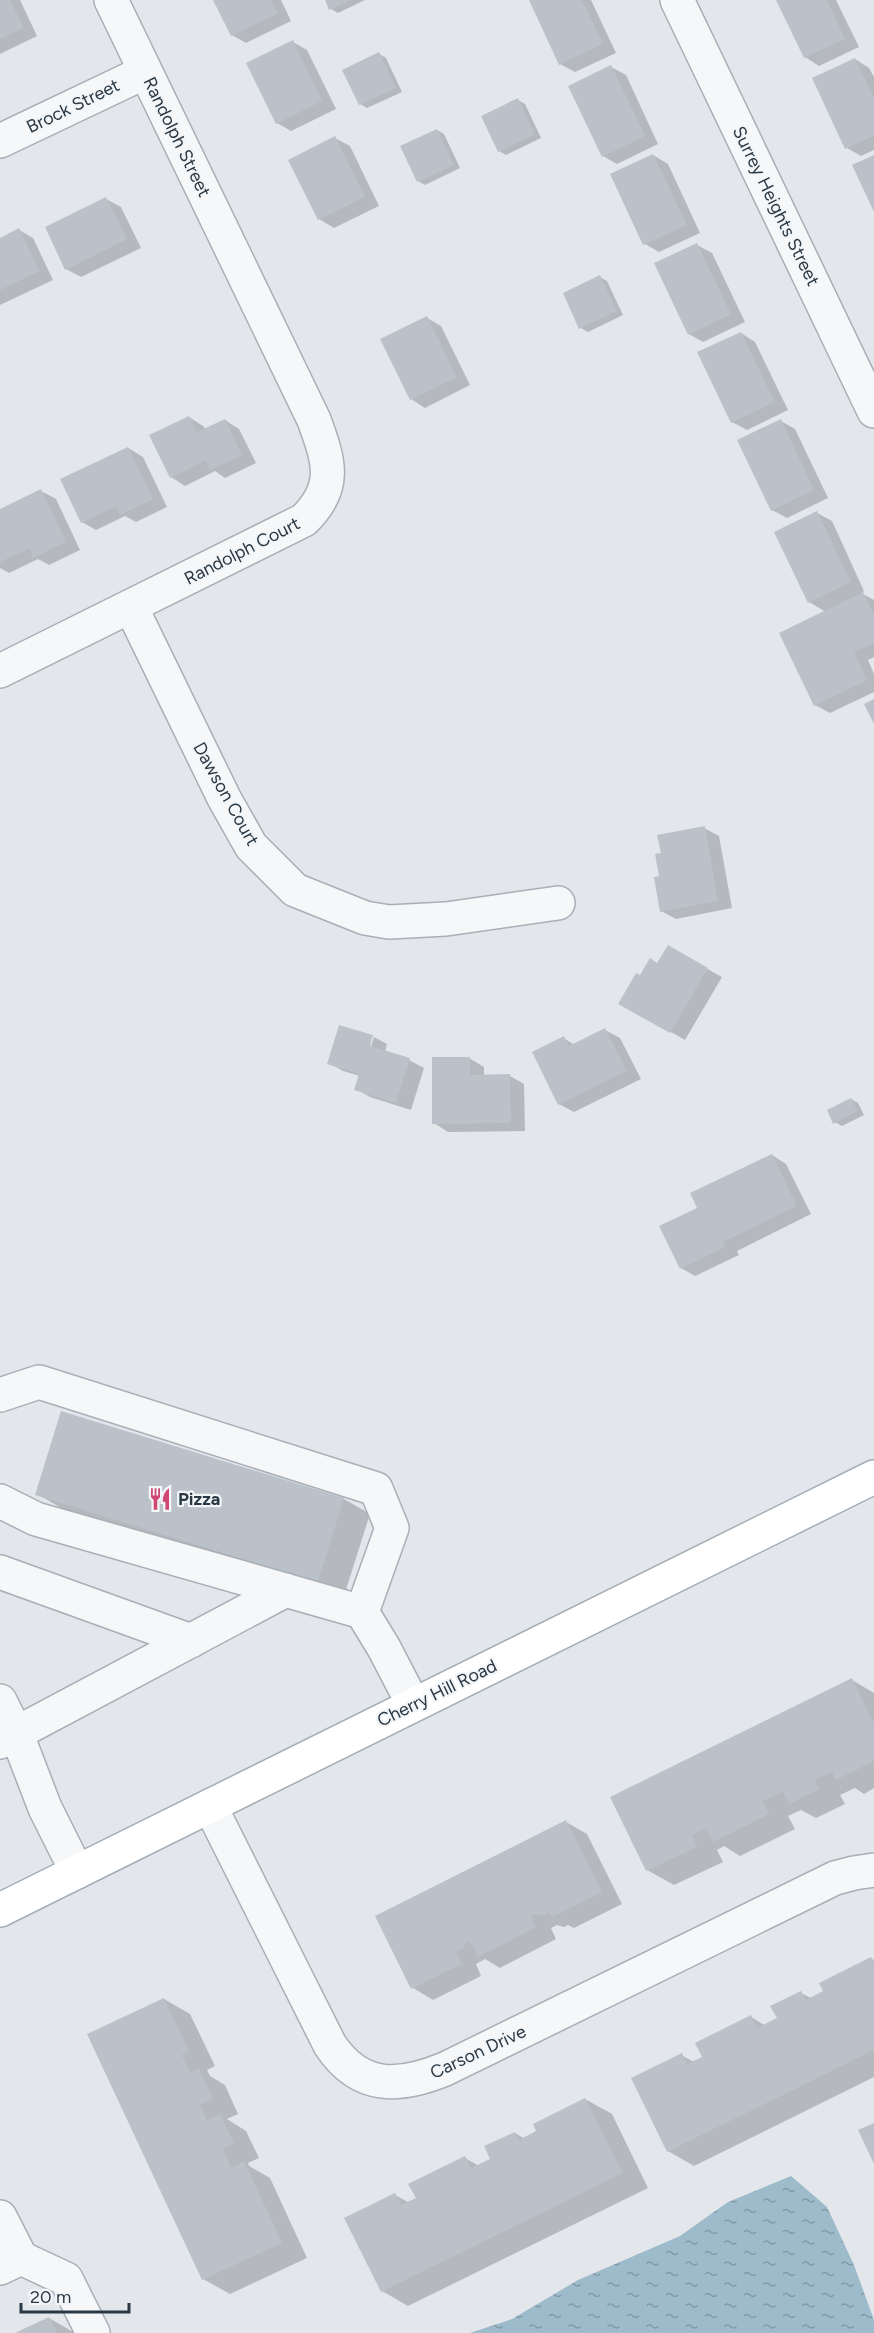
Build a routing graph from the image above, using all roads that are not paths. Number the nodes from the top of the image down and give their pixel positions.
1 (111, 0) edge
2 (677, 0) edge
3 (146, 72) junction
4 (0, 141) edge
5 (244, 273) joint
6 (874, 411) edge
7 (131, 607) junction
8 (0, 671) edge
9 (558, 903) dead end
10 (0, 1395) edge
11 (874, 1478) edge
12 (0, 1501) edge
13 (0, 1572) edge
14 (286, 1590) junction
15 (362, 1612) junction
16 (191, 1641) junction
17 (0, 1701) edge
18 (413, 1704) junction
19 (9, 1739) edge
20 (210, 1806) junction
21 (874, 1870) edge
22 (77, 1872) junction
23 (0, 1910) edge
24 (0, 2217) edge
25 (11, 2263) edge
26 (93, 2333) edge

1 - 3 street, Randolph Street
2 - 6 street, Surrey Heights Street
3 - 4 street, Brock Street
3 - 5 street, Randolph Street
5 - 7 street, Randolph Court
7 - 8 street, Randolph Court
7 - 9 street, Dawson Court
10 - 15 street
11 - 18 main road, Cherry Hill Road
12 - 14 street
13 - 16 street
14 - 15 street
14 - 16 street
15 - 18 street
16 - 19 street
17 - 19 street
18 - 20 main road, Cherry Hill Road
19 - 22 street
20 - 21 street, Carson Drive
20 - 22 main road, Cherry Hill Road
22 - 23 main road, Cherry Hill Road
24 - 25 street
25 - 26 street

